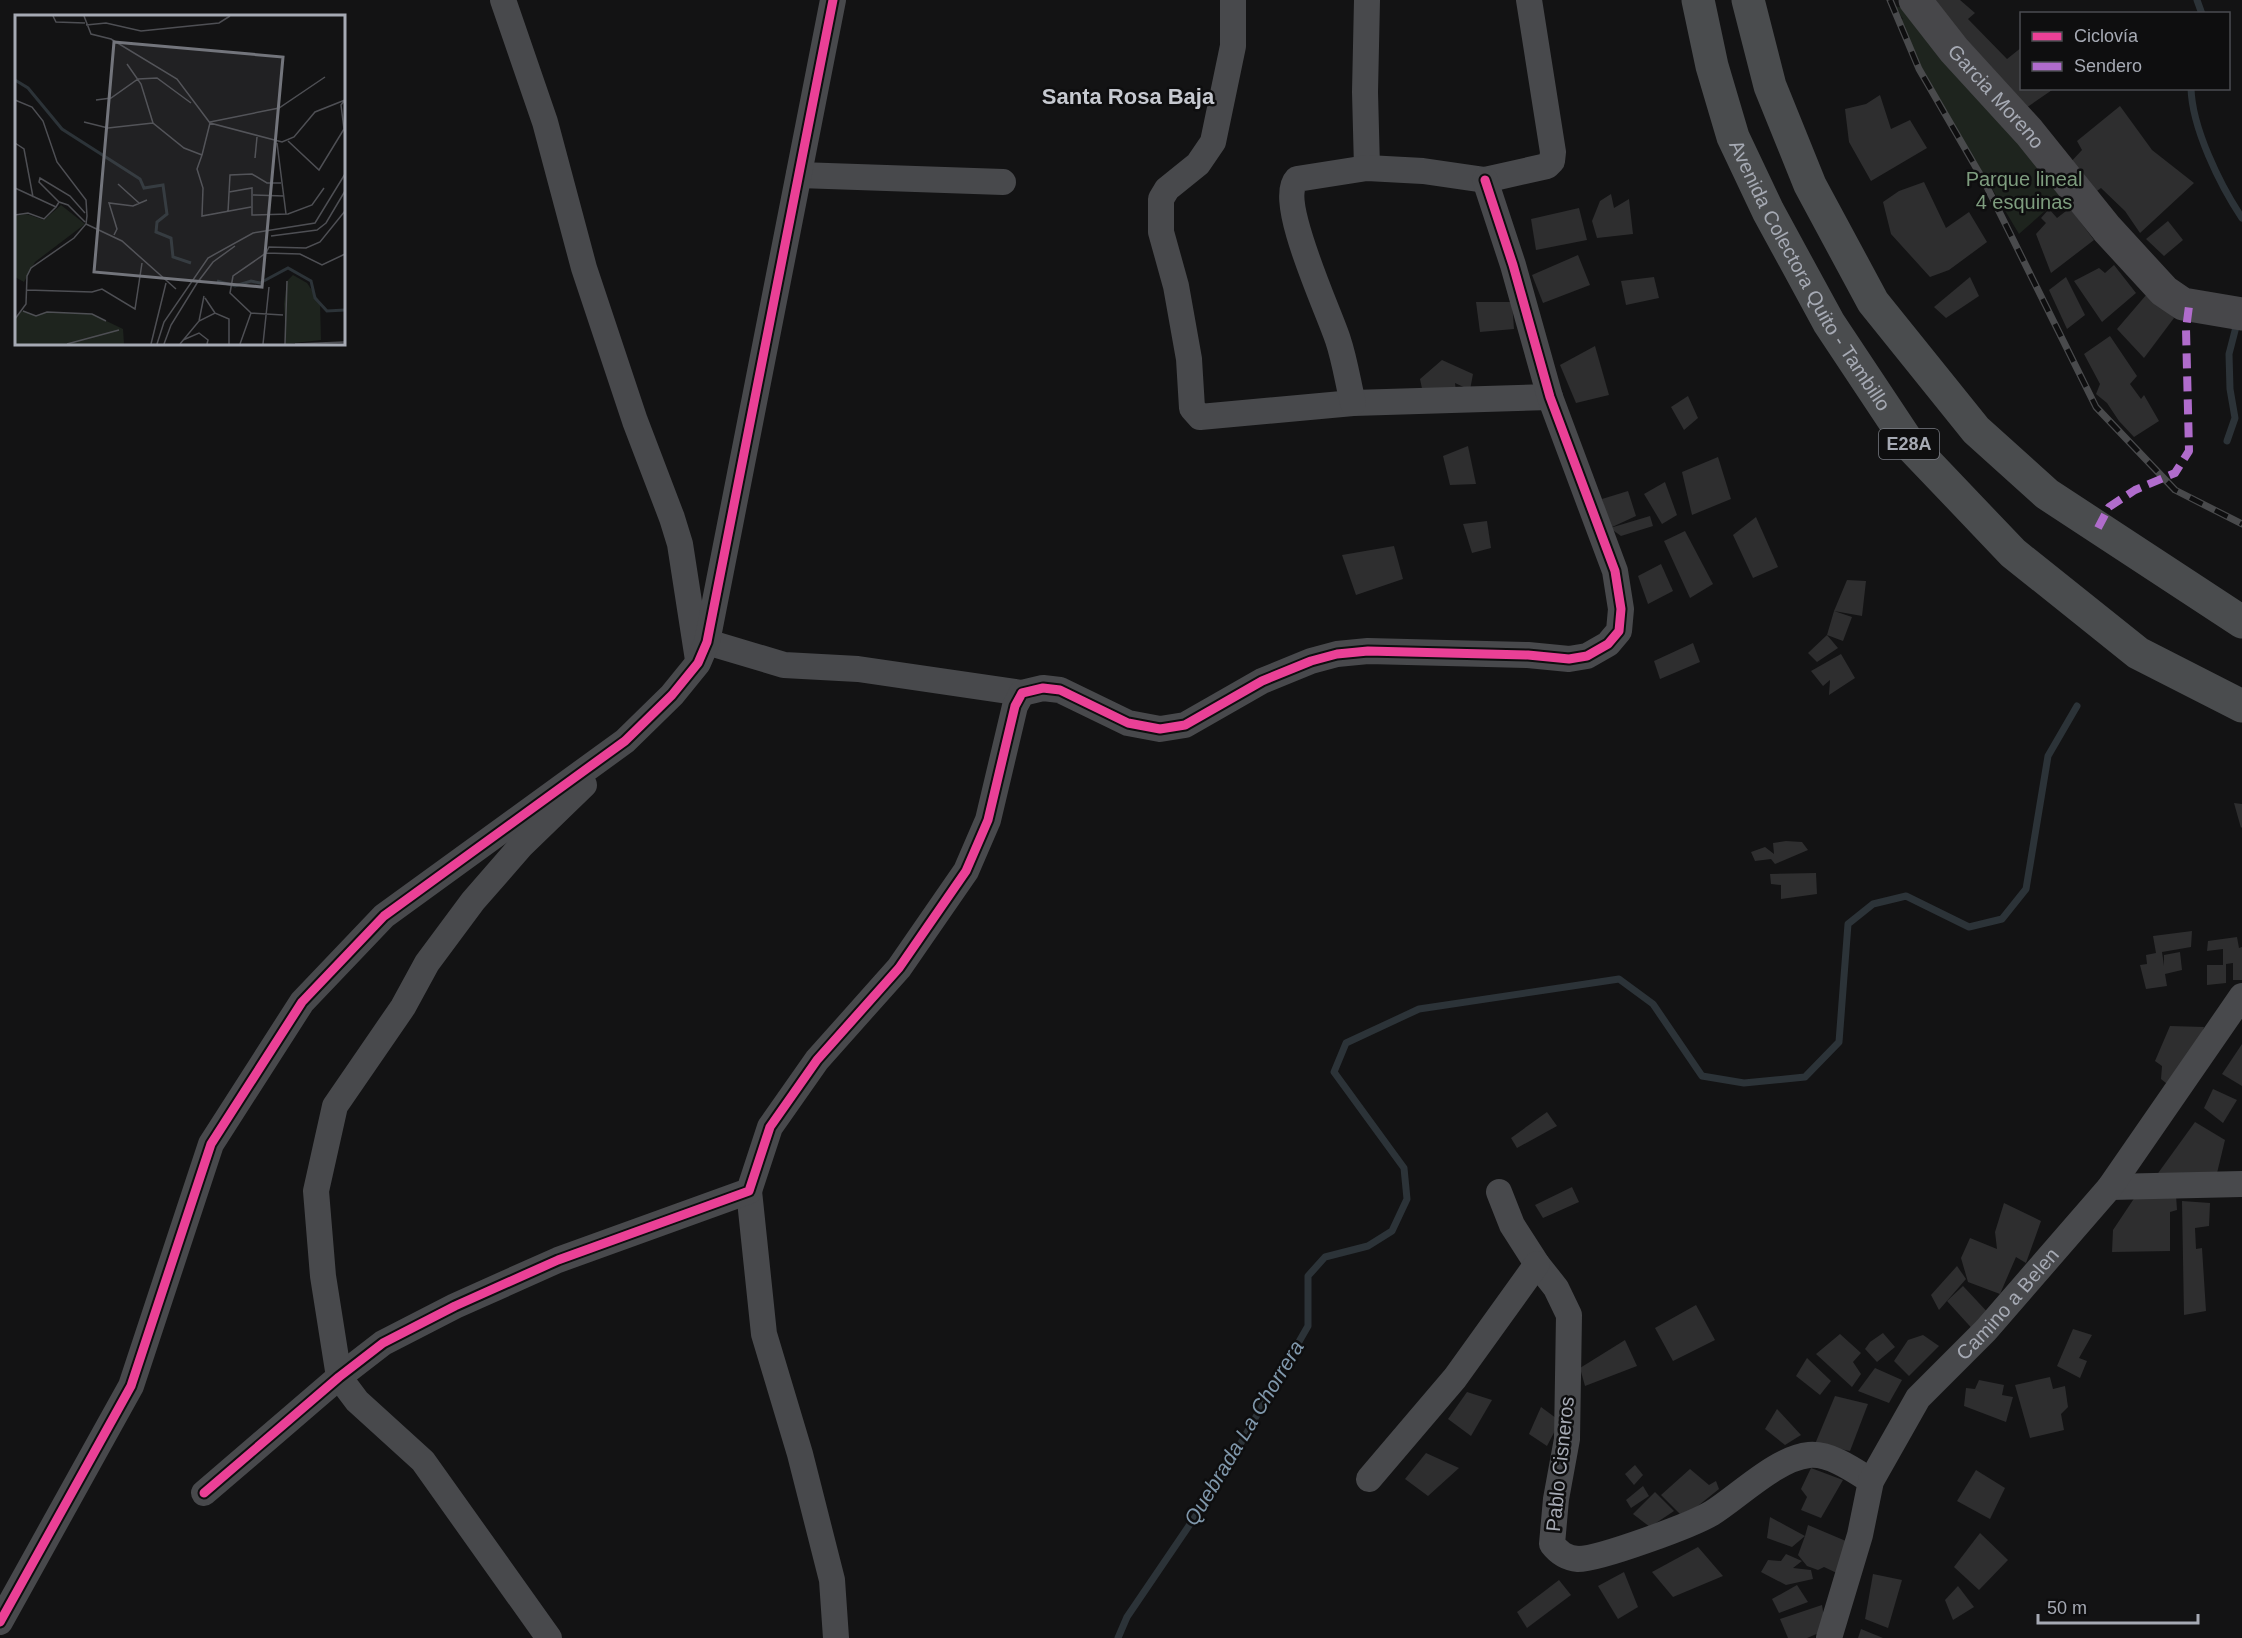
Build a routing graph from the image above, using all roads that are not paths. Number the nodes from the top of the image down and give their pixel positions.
1 (503, 0) edge
2 (833, 0) edge
3 (1233, 0) edge
4 (1366, 0) edge
5 (1529, 0) edge
6 (1698, 0) edge
7 (1748, 0) edge
8 (1915, 0) edge
9 (1367, 168) junction
10 (799, 175) junction
11 (1485, 180) junction
12 (1003, 182) dead end
13 (2242, 314) edge
14 (1550, 397) junction
15 (1353, 403) junction
16 (2242, 622) edge
17 (703, 653) junction
18 (1022, 693) junction
19 (2242, 706) edge
20 (625, 741) junction
21 (2242, 996) edge
22 (2242, 1184) edge
23 (2110, 1187) junction
24 (749, 1191) junction
25 (1499, 1192) dead end
26 (1537, 1264) junction
27 (339, 1377) junction
28 (1369, 1479) dead end
29 (1871, 1480) junction
30 (204, 1493) dead end
31 (0, 1622) edge
32 (549, 1638) edge
33 (836, 1638) edge
34 (1829, 1638) edge

1 - 17 street
2 - 10 street
3 - 15 street
4 - 9 street
5 - 11 street
6 - 19 highway, Avenida Colectora Quito - Tambillo / E28A
7 - 16 highway, Avenida Colectora Quito - Tambillo / E28A
8 - 13 street, Garcia Moreno
9 - 11 street
9 - 15 street
10 - 12 street
10 - 17 street
11 - 14 street
14 - 15 street
14 - 18 street
17 - 18 street
17 - 20 street
18 - 24 street
20 - 27 street
20 - 31 street
21 - 23 street, Camino a Belen
22 - 23 street
23 - 29 street, Camino a Belen
24 - 27 street
24 - 33 street
25 - 26 street, Pablo Cisneros
26 - 28 street
26 - 29 street, Pablo Cisneros
27 - 30 street
27 - 32 street
29 - 34 street, Camino a Belen

